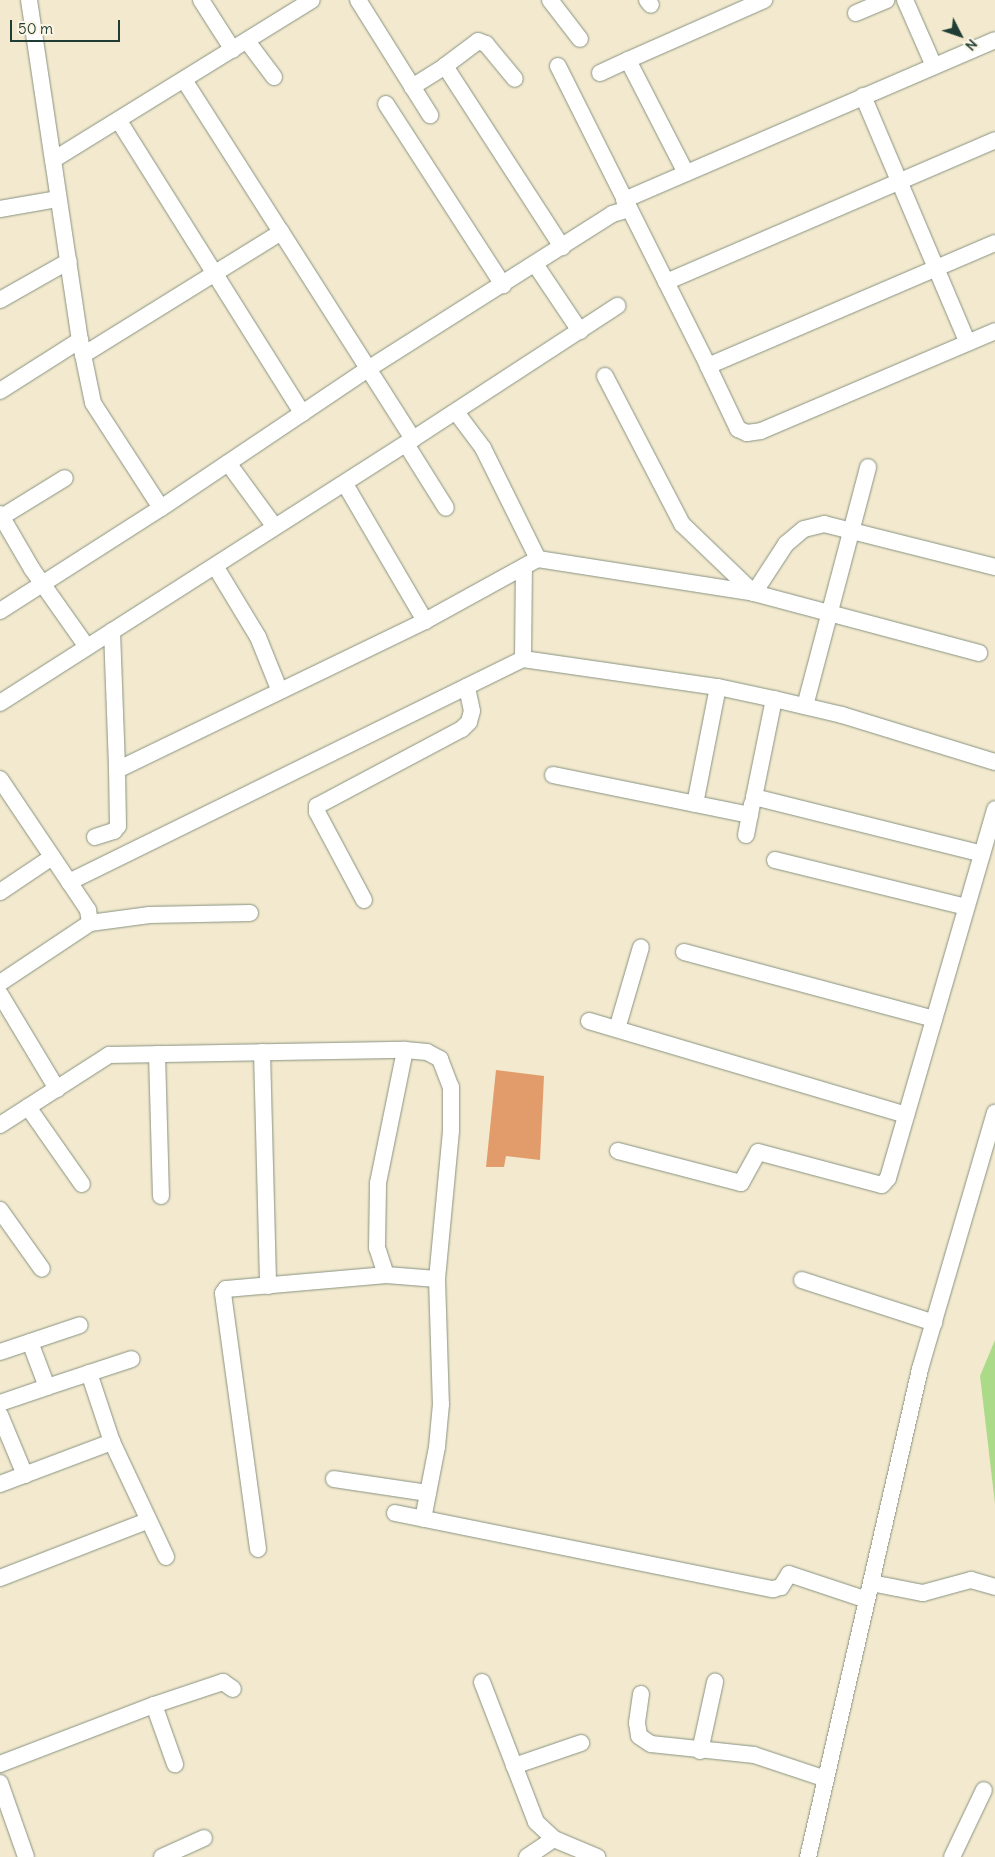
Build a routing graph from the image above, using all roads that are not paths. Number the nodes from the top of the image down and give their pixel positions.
1 (29, 0) edge
2 (201, 0) edge
3 (312, 0) edge
4 (358, 0) edge
5 (550, 0) edge
6 (764, 0) edge
7 (886, 0) edge
8 (905, 0) edge
9 (856, 13) dead end
10 (580, 39) dead end
11 (995, 40) edge
12 (248, 41) junction
13 (233, 50) junction
14 (628, 60) junction
15 (445, 66) junction
16 (558, 66) dead end
17 (934, 66) junction
18 (600, 73) dead end
19 (274, 77) dead end
20 (515, 79) dead end
21 (184, 80) junction
22 (412, 87) junction
23 (863, 96) junction
24 (386, 104) dead end
25 (430, 115) dead end
26 (118, 121) junction
27 (995, 140) edge
28 (53, 160) junction
29 (686, 173) junction
30 (899, 182) junction
31 (58, 199) junction
32 (626, 204) junction
33 (0, 209) edge
34 (282, 232) junction
35 (995, 243) edge
36 (562, 247) junction
37 (69, 262) junction
38 (535, 264) junction
39 (934, 269) junction
40 (214, 274) junction
41 (666, 282) junction
42 (503, 285) junction
43 (0, 300) edge
44 (617, 306) dead end
45 (580, 331) junction
46 (995, 331) edge
47 (968, 342) junction
48 (81, 348) junction
49 (708, 366) junction
50 (368, 369) junction
51 (605, 376) dead end
52 (0, 390) edge
53 (456, 412) junction
54 (302, 414) junction
55 (409, 442) junction
56 (228, 463) junction
57 (868, 467) dead end
58 (66, 478) dead end
59 (345, 484) junction
60 (161, 508) junction
61 (446, 508) dead end
62 (1, 516) edge
63 (275, 528) junction
64 (853, 529) junction
65 (531, 563) junction
66 (215, 566) junction
67 (995, 567) edge
68 (42, 584) junction
69 (754, 593) junction
70 (0, 611) edge
71 (831, 613) junction
72 (425, 621) junction
73 (112, 631) junction
74 (87, 647) junction
75 (979, 653) dead end
76 (524, 659) junction
77 (467, 687) junction
78 (718, 687) junction
79 (279, 689) junction
80 (774, 699) junction
81 (0, 703) edge
82 (805, 706) junction
83 (995, 762) edge
84 (117, 770) junction
85 (553, 775) dead end
86 (0, 779) edge
87 (4, 797) edge
88 (754, 797) junction
89 (696, 804) junction
90 (995, 809) edge
91 (750, 815) junction
92 (746, 835) dead end
93 (94, 837) dead end
94 (982, 854) junction
95 (52, 857) junction
96 (775, 860) dead end
97 (69, 882) junction
98 (0, 892) edge
99 (364, 900) dead end
100 (966, 907) junction
101 (250, 914) dead end
102 (90, 923) junction
103 (641, 947) dead end
104 (684, 952) dead end
105 (0, 983) edge
106 (0, 994) edge
107 (934, 1019) junction
108 (589, 1021) dead end
109 (617, 1030) junction
110 (405, 1050) junction
111 (262, 1052) junction
112 (157, 1054) junction
113 (57, 1089) junction
114 (28, 1107) junction
115 (995, 1113) edge
116 (906, 1115) junction
117 (0, 1125) edge
118 (618, 1151) dead end
119 (82, 1184) dead end
120 (161, 1196) dead end
121 (0, 1210) edge
122 (42, 1269) dead end
123 (386, 1275) junction
124 (437, 1280) junction
125 (802, 1280) dead end
126 (268, 1286) junction
127 (934, 1323) junction
128 (80, 1325) dead end
129 (30, 1342) junction
130 (0, 1352) edge
131 (132, 1359) dead end
132 (89, 1373) junction
133 (47, 1387) junction
134 (0, 1403) edge
135 (0, 1415) edge
136 (112, 1442) junction
137 (25, 1475) junction
138 (334, 1479) dead end
139 (0, 1484) edge
140 (428, 1493) junction
141 (395, 1513) dead end
142 (423, 1519) junction
143 (147, 1520) junction
144 (258, 1549) dead end
145 (166, 1556) dead end
146 (0, 1578) edge
147 (871, 1583) junction
148 (995, 1587) edge
149 (867, 1600) junction
150 (482, 1682) dead end
151 (715, 1682) dead end
152 (233, 1689) dead end
153 (641, 1694) dead end
154 (154, 1705) junction
155 (581, 1743) dead end
156 (700, 1751) junction
157 (0, 1764) edge
158 (176, 1764) dead end
159 (514, 1766) junction
160 (826, 1779) junction
161 (0, 1783) edge
162 (984, 1790) dead end
163 (204, 1838) dead end
164 (554, 1840) junction
165 (26, 1857) edge
166 (162, 1857) edge
167 (527, 1857) edge
168 (598, 1857) edge
169 (808, 1857) edge
170 (952, 1857) edge

1 - 28 street
2 - 13 street
3 - 12 street
4 - 22 street
5 - 10 street
6 - 14 street
7 - 9 street
8 - 17 street
11 - 17 street
12 - 13 street
12 - 19 street
13 - 21 street
14 - 18 street
14 - 29 street
15 - 20 street
15 - 22 street
15 - 36 street
16 - 32 street
17 - 23 street
21 - 26 street
21 - 34 street
22 - 25 street
23 - 29 street
23 - 30 street
24 - 42 street
26 - 28 street
26 - 40 street
27 - 30 street
28 - 31 street
29 - 32 street
30 - 39 street
30 - 41 street
31 - 33 street
31 - 37 street
32 - 36 street
32 - 41 street
34 - 40 street
34 - 50 street
35 - 39 street
36 - 38 street
37 - 43 street
37 - 48 street
38 - 42 street
38 - 45 street
39 - 47 street
39 - 49 street
40 - 48 street
40 - 54 street
41 - 49 street
42 - 50 street
44 - 45 street
45 - 53 street
46 - 47 street
47 - 49 street
48 - 52 street
48 - 60 street
50 - 54 street
50 - 55 street
51 - 69 street
53 - 55 street
53 - 65 street
54 - 56 street
55 - 59 street
55 - 61 street
56 - 60 street
56 - 63 street
57 - 64 street
58 - 62 street
59 - 63 street
59 - 72 street
60 - 68 street
62 - 68 street
63 - 66 street
64 - 67 street
64 - 69 street
64 - 71 street
65 - 69 street
65 - 72 street
65 - 76 street
66 - 73 street
66 - 79 street
68 - 70 street
68 - 74 street
69 - 71 street
71 - 75 street
71 - 82 street
72 - 79 street
73 - 74 street
73 - 84 street
74 - 81 street
76 - 77 street
76 - 78 street
77 - 97 street
77 - 99 street
78 - 80 street
78 - 89 street
79 - 84 street
80 - 82 street
80 - 88 street
82 - 83 street
84 - 93 street
85 - 89 street
86 - 87 street
87 - 95 street
88 - 91 street
88 - 94 street
89 - 91 street
90 - 94 street
91 - 92 street
94 - 100 street
95 - 97 street
95 - 98 street
96 - 100 street
97 - 102 street
100 - 107 street
101 - 102 street
102 - 105 street
103 - 109 street
104 - 107 street
106 - 113 street
107 - 116 street
108 - 109 street
109 - 116 street
110 - 111 street
110 - 123 street
110 - 124 street
111 - 112 street
111 - 126 street
112 - 113 street
112 - 120 street
113 - 114 street
114 - 117 street
114 - 119 street
115 - 127 street
116 - 118 street
121 - 122 street
123 - 124 street
123 - 126 street
124 - 140 street
125 - 127 street
126 - 144 street
127 - 147 street
128 - 129 street
129 - 130 street
129 - 133 street
131 - 132 street
132 - 133 street
132 - 136 street
133 - 134 street
135 - 137 street
136 - 137 street
136 - 143 street
137 - 139 street
138 - 140 street
140 - 142 street
141 - 142 street
142 - 149 street
143 - 145 street
143 - 146 street
147 - 148 street
147 - 149 street
149 - 160 street
150 - 159 street
151 - 156 street
152 - 154 street
153 - 156 street
154 - 157 street
154 - 158 street
155 - 159 street
156 - 160 street
159 - 164 street
160 - 169 street
161 - 165 street
162 - 170 street
163 - 166 street
164 - 167 street
164 - 168 street

